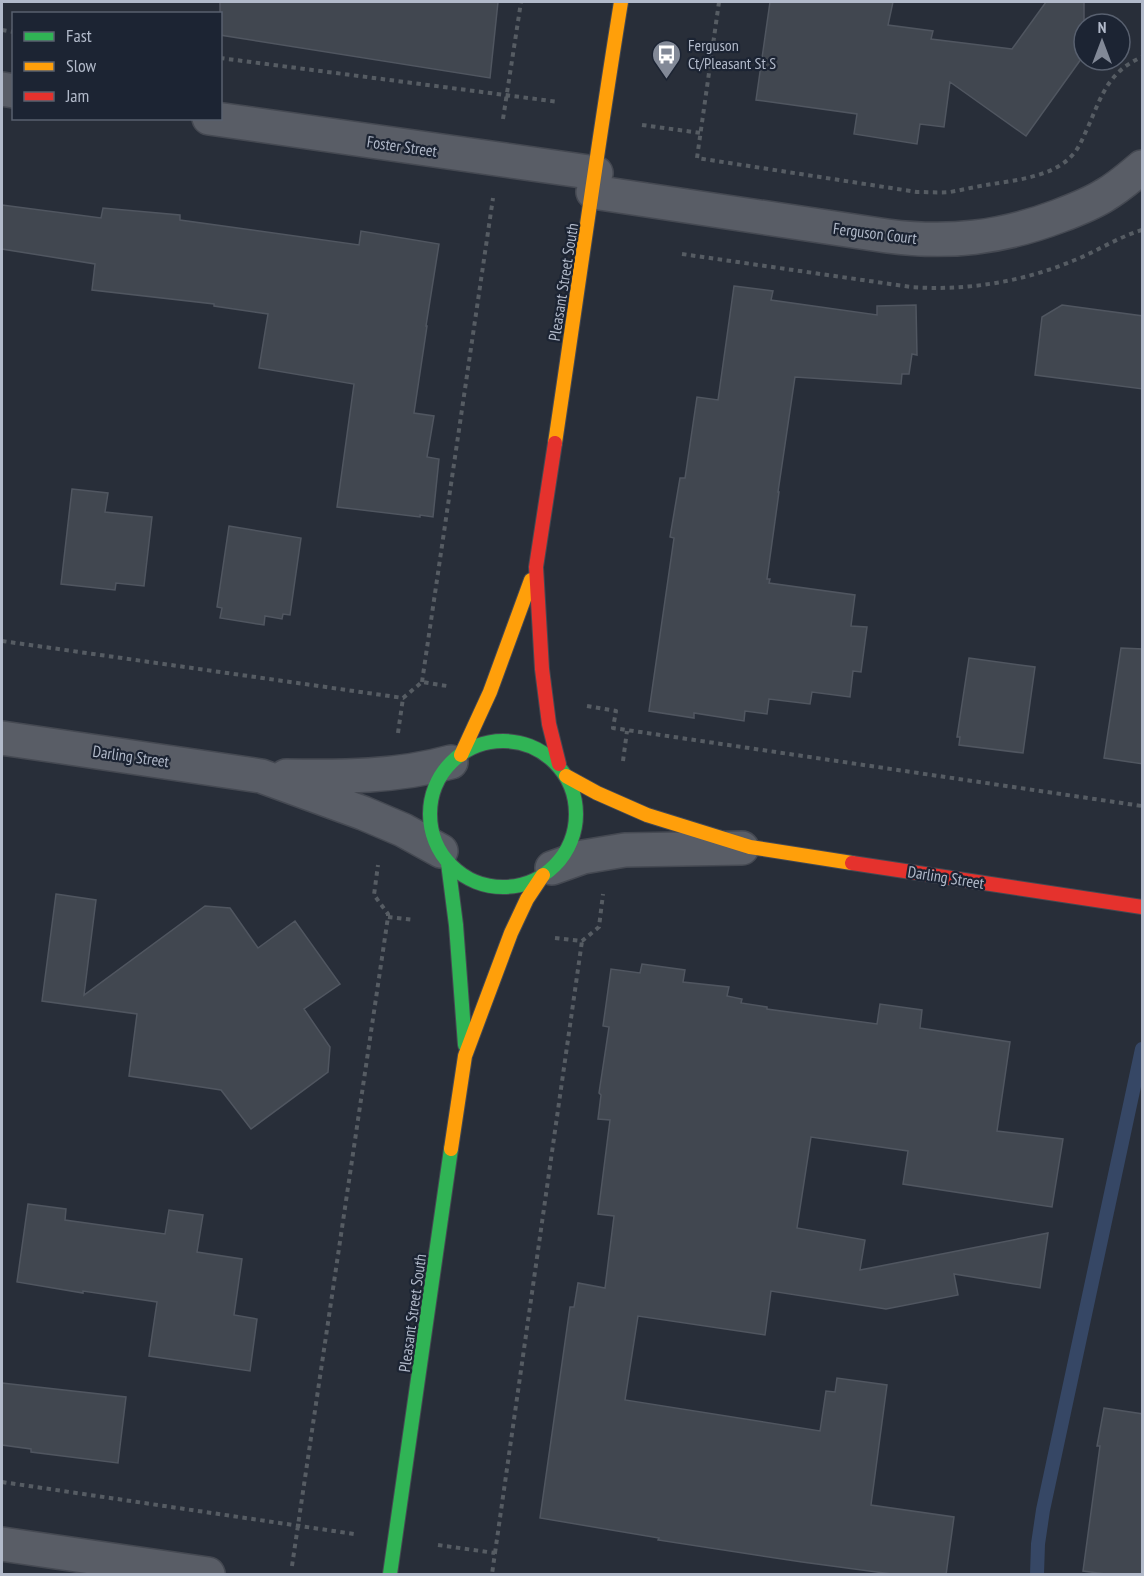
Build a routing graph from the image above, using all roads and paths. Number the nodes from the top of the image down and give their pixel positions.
1 (521, 2) edge
2 (621, 2) edge
3 (719, 2) edge
4 (1143, 57) edge
5 (222, 58) edge
6 (507, 95) junction
7 (559, 102) dead end
8 (221, 120) edge
9 (641, 124) dead end
10 (503, 125) dead end
11 (701, 133) junction
12 (1143, 167) edge
13 (594, 183) junction
14 (495, 188) dead end
15 (536, 567) junction
16 (2, 642) edge
17 (422, 682) junction
18 (452, 687) dead end
19 (404, 698) junction
20 (616, 711) dead end
21 (627, 730) junction
22 (2, 738) edge
23 (398, 738) dead end
24 (456, 758) junction
25 (623, 763) dead end
26 (562, 770) junction
27 (261, 776) junction
28 (1143, 806) edge
29 (750, 848) junction
30 (445, 857) junction
31 (379, 863) dead end
32 (548, 872) junction
33 (604, 885) dead end
34 (1143, 907) edge
35 (550, 937) dead end
36 (582, 941) junction
37 (465, 1056) junction
38 (2, 1482) edge
39 (298, 1525) junction
40 (355, 1534) dead end
41 (2, 1544) edge
42 (438, 1545) dead end
43 (495, 1553) junction
44 (292, 1566) dead end
45 (208, 1575) edge
46 (390, 1575) edge
47 (492, 1575) edge

1 - 6 path
2 - 13 street, Pleasant Street South
3 - 11 path
4 - 11 path
5 - 6 path
6 - 7 path
6 - 10 path
8 - 13 street, Foster Street
9 - 11 path
12 - 13 street, Ferguson Court
13 - 15 street, Pleasant Street South
14 - 17 path
15 - 24 street, Pleasant Street South
15 - 26 street, Pleasant Street South
16 - 19 path
17 - 18 path
17 - 19 path
19 - 23 path
20 - 21 path
21 - 25 path
21 - 28 path
22 - 27 street, Darling Street
24 - 26 street
24 - 27 street, Darling Street
24 - 30 street
26 - 29 street, Darling Street
26 - 32 street
27 - 30 street, Darling Street
29 - 32 street, Darling Street
29 - 34 street, Darling Street
30 - 32 street
30 - 37 street, Pleasant Street South
31 - 39 path
32 - 37 street, Pleasant Street South
33 - 36 path
35 - 36 path
36 - 43 path
37 - 46 street, Pleasant Street South
38 - 39 path
39 - 40 path
39 - 44 path
41 - 45 street
42 - 43 path
43 - 47 path

